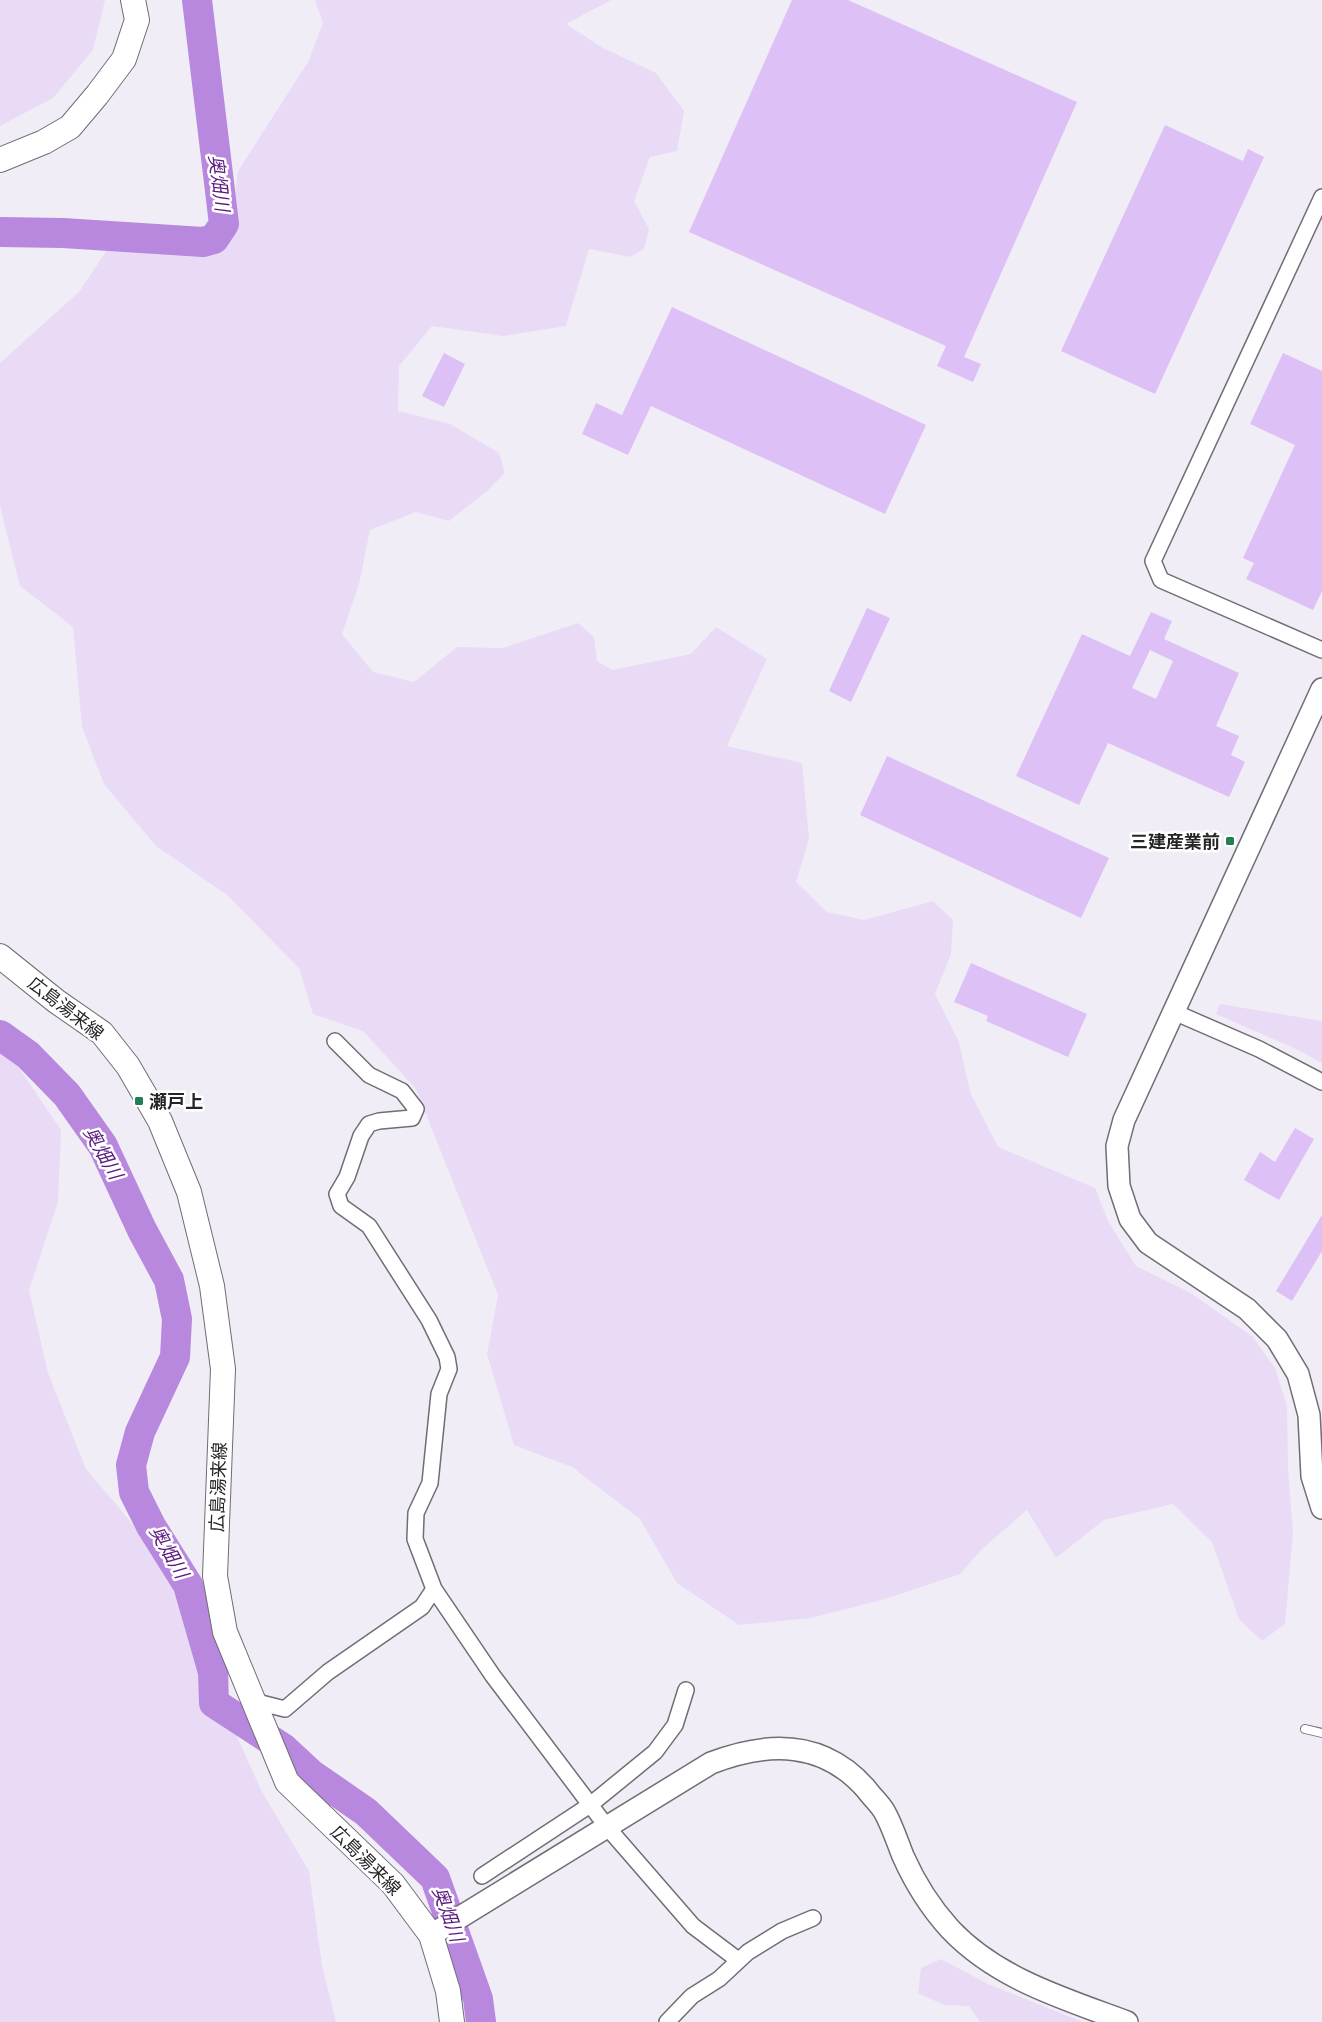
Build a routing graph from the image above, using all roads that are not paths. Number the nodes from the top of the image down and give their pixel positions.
1 (134, 0) edge
2 (0, 160) edge
3 (1322, 197) edge
4 (1322, 650) edge
5 (1322, 689) edge
6 (0, 956) edge
7 (1174, 1012) junction
8 (335, 1041) dead end
9 (1322, 1082) edge
10 (1322, 1508) edge
11 (434, 1589) junction
12 (686, 1690) dead end
13 (256, 1706) junction
14 (1305, 1729) dead end
15 (1322, 1733) edge
16 (590, 1805) junction
17 (607, 1827) junction
18 (482, 1876) dead end
19 (813, 1918) dead end
20 (431, 1934) junction
21 (738, 1960) junction
22 (452, 2022) edge
23 (667, 2022) edge
24 (1127, 2022) edge

1 - 2 main road
3 - 4 street
5 - 7 street
6 - 13 main road, 広島湯来線
7 - 9 street
7 - 10 street
8 - 11 street
11 - 13 street
11 - 16 street
12 - 16 street
13 - 20 main road, 広島湯来線
14 - 15 lane
16 - 17 street
16 - 18 street
17 - 20 street
17 - 21 street
17 - 24 street
19 - 21 street
20 - 22 main road, 広島湯来線
21 - 23 street

